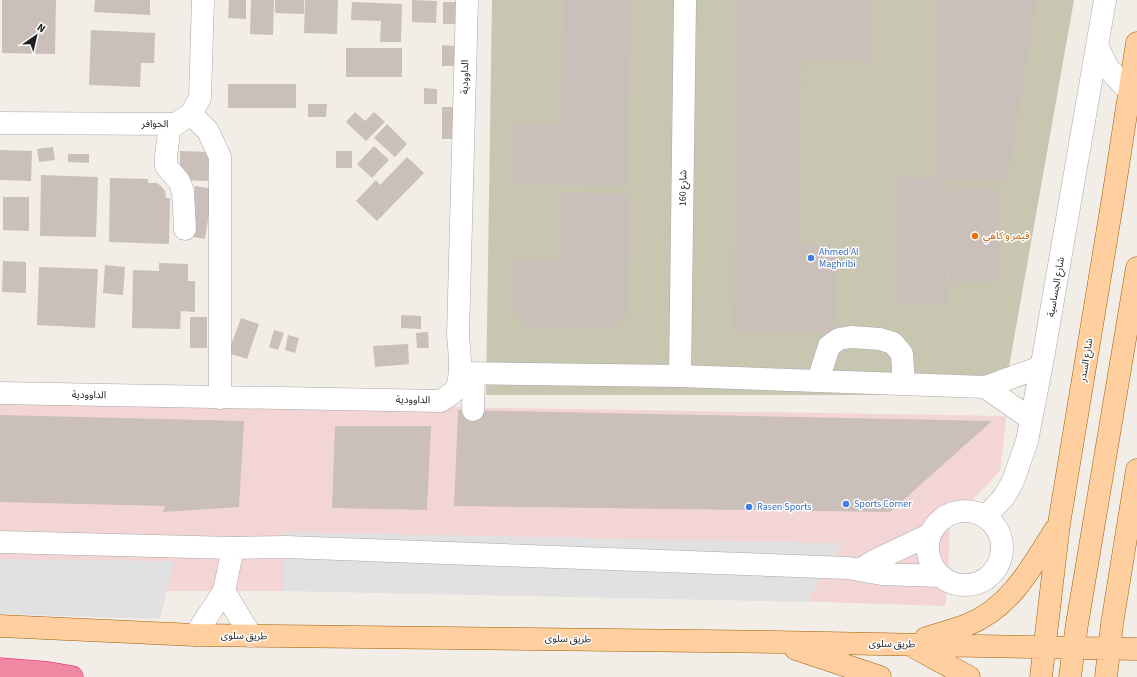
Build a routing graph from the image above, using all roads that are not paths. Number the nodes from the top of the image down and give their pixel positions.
1 (203, 0) edge
2 (467, 0) edge
3 (685, 0) edge
4 (1105, 0) edge
5 (1137, 43) edge
6 (1097, 46) junction
7 (1133, 99) edge
8 (191, 114) junction
9 (0, 123) edge
10 (170, 125) junction
11 (185, 229) dead end
12 (1137, 268) edge
13 (1042, 367) junction
14 (467, 373) junction
15 (680, 376) junction
16 (818, 381) junction
17 (904, 384) junction
18 (985, 387) junction
19 (0, 393) edge
20 (220, 398) junction
21 (473, 410) dead end
22 (1031, 419) junction
23 (1137, 476) edge
24 (986, 516) junction
25 (1059, 524) junction
26 (930, 535) junction
27 (0, 542) edge
28 (233, 548) junction
29 (860, 570) junction
30 (940, 576) junction
31 (224, 591) junction
32 (0, 626) edge
33 (195, 635) junction
34 (252, 636) junction
35 (776, 642) junction
36 (907, 644) junction
37 (1045, 647) junction
38 (1074, 648) junction
39 (1109, 648) junction
40 (1137, 649) edge
41 (0, 669) edge
42 (72, 677) edge
43 (880, 677) edge
44 (969, 677) edge
45 (1041, 677) edge
46 (1070, 677) edge
47 (1101, 677) edge
48 (1106, 677) edge

1 - 8 street
2 - 14 street, الداوودية
3 - 15 street, شارع 160
4 - 6 street, شارع الجساسية
5 - 7 main road, شارع السدر
6 - 7 street
6 - 13 street, شارع الجساسية
7 - 25 main road, شارع السدر
8 - 10 street, الحوافر
8 - 20 street
9 - 10 street, الحوافر
10 - 11 street
12 - 38 main road
13 - 18 street
13 - 22 street, شارع الجساسية
14 - 15 street
14 - 20 street, الداوودية
14 - 21 street
15 - 16 street
16 - 17 street
16 - 17 street
17 - 18 street
18 - 22 street
19 - 20 street, الداوودية
22 - 24 street, شارع الجساسية
23 - 39 main road
24 - 26 street
24 - 30 street
25 - 36 main road
25 - 37 main road, شارع السدر
26 - 29 street
26 - 30 street
27 - 28 street
28 - 29 street
28 - 31 street
29 - 30 street
31 - 33 street
31 - 34 street
32 - 33 main road, طريق سلوى
33 - 34 main road, طريق سلوى
34 - 35 main road, طريق سلوى
35 - 36 main road, طريق سلوى
35 - 43 main road
36 - 37 main road, طريق سلوى
36 - 44 main road
37 - 38 main road, طريق سلوى
37 - 45 main road, شارع السدر
38 - 39 main road, طريق سلوى
38 - 46 main road
39 - 40 main road, طريق سلوى
39 - 47 main road
39 - 48 main road
41 - 42 highway

